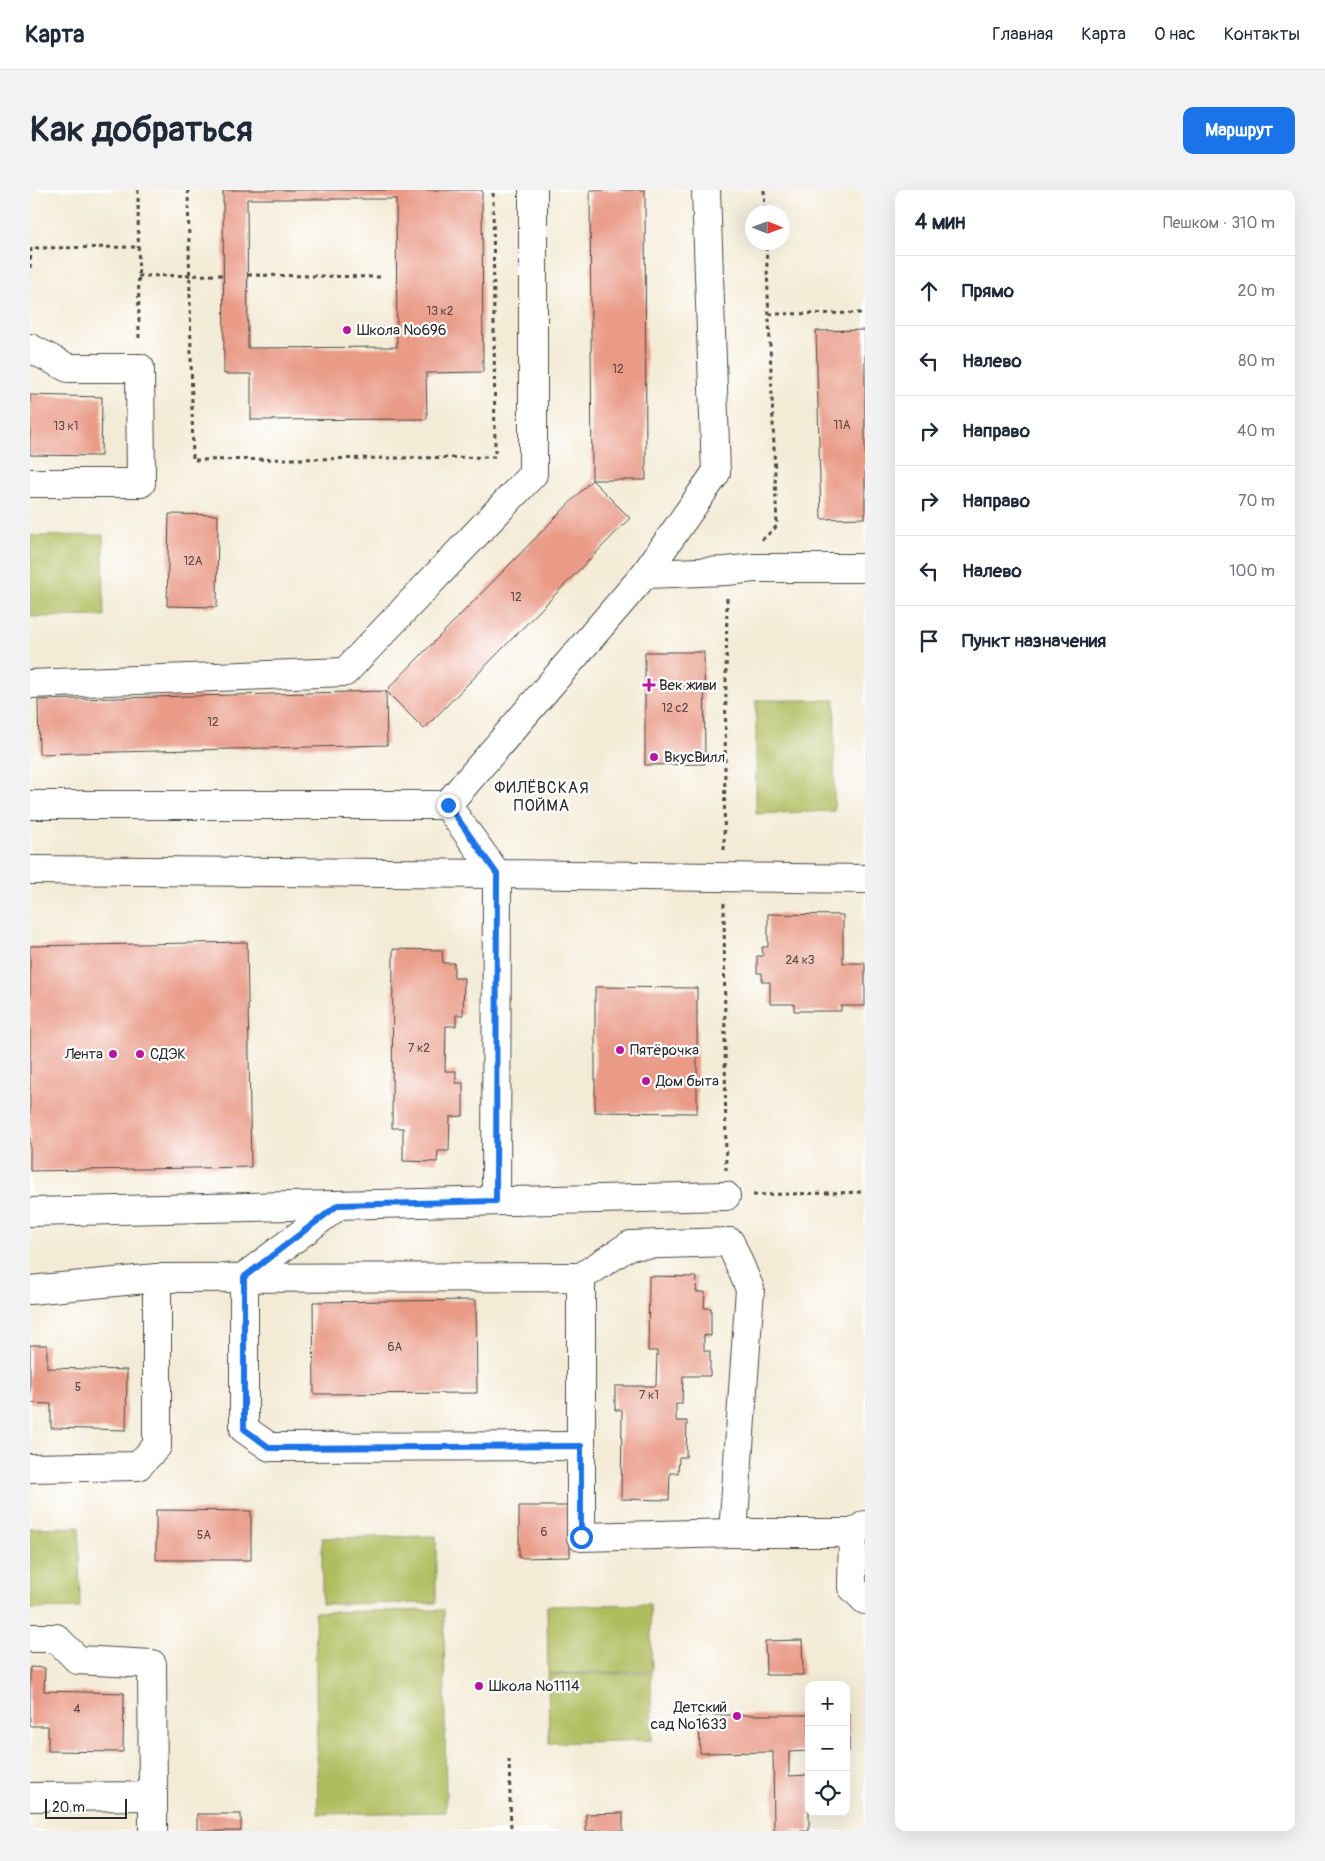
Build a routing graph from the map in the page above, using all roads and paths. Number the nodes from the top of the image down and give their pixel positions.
1 (138, 190) edge
2 (188, 190) edge
3 (493, 190) edge
4 (532, 190) edge
5 (706, 190) edge
6 (764, 190) edge
7 (765, 205) edge
8 (138, 247) junction
9 (766, 250) edge
10 (30, 268) edge
11 (189, 275) junction
12 (224, 275) dead end
13 (138, 276) junction
14 (248, 276) dead end
15 (380, 277) dead end
16 (865, 313) edge
17 (769, 314) junction
18 (30, 348) edge
19 (140, 368) junction
20 (30, 483) edge
21 (865, 568) edge
22 (727, 571) junction
23 (645, 574) junction
24 (30, 684) edge
25 (30, 805) edge
26 (448, 805) junction
27 (30, 870) edge
28 (497, 874) junction
29 (724, 878) junction
30 (865, 879) edge
31 (865, 1192) edge
32 (726, 1196) junction
33 (496, 1201) junction
34 (338, 1205) junction
35 (30, 1212) edge
36 (244, 1277) junction
37 (581, 1277) junction
38 (157, 1278) junction
39 (30, 1290) edge
40 (581, 1446) junction
41 (30, 1468) edge
42 (859, 1529) edge
43 (733, 1533) junction
44 (865, 1600) edge
45 (30, 1638) edge
46 (509, 1759) dead end
47 (153, 1796) junction
48 (30, 1797) edge
49 (153, 1831) edge
50 (511, 1831) edge

1 - 8 path
2 - 11 path
3 - 11 path
4 - 24 lane
5 - 23 lane
6 - 7 path
8 - 10 path
8 - 13 path
9 - 17 path
11 - 12 path
11 - 13 path
13 - 19 path
14 - 15 path
16 - 17 path
17 - 22 path
18 - 19 lane
19 - 20 lane
21 - 22 lane
22 - 23 lane
22 - 29 path
23 - 26 lane
25 - 26 lane
26 - 28 lane
27 - 28 lane
28 - 29 lane
28 - 33 lane
29 - 30 lane
29 - 32 path
31 - 32 path
32 - 33 lane
33 - 34 lane
34 - 35 lane
34 - 36 lane
36 - 37 lane
36 - 38 lane
36 - 40 lane
37 - 40 lane
37 - 43 lane
38 - 39 lane
38 - 41 lane
40 - 43 lane
42 - 43 lane
42 - 44 lane
45 - 47 lane
46 - 50 path
47 - 48 lane
47 - 49 lane

